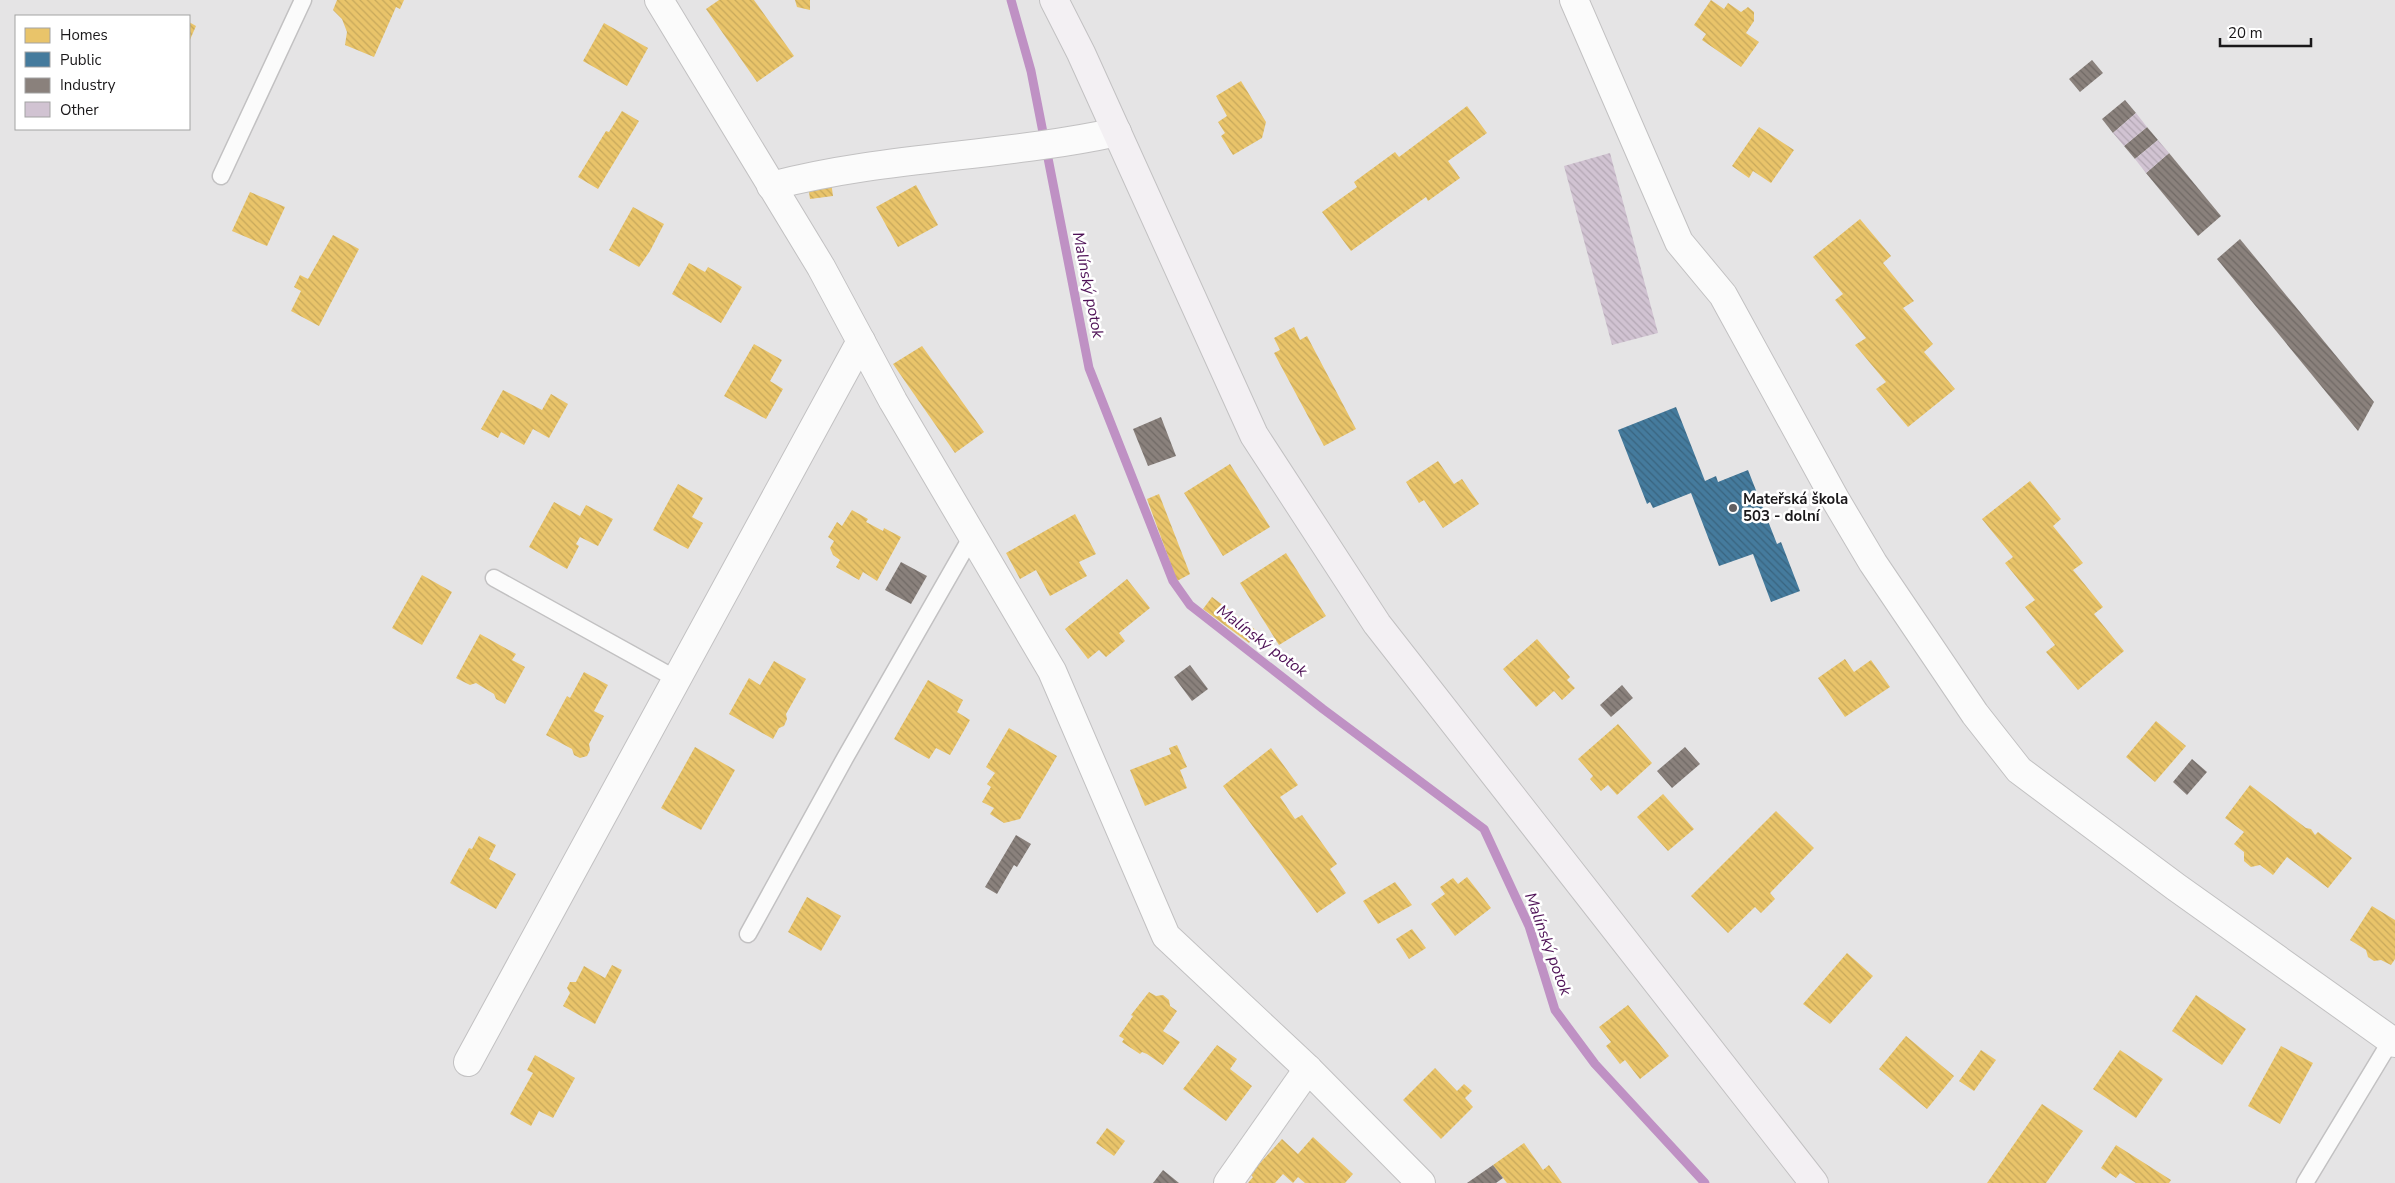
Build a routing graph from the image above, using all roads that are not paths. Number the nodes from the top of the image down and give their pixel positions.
1 (303, 0) edge
2 (659, 0) edge
3 (1054, 0) edge
4 (1574, 0) edge
5 (1118, 132) junction
6 (221, 176) dead end
7 (771, 186) junction
8 (860, 341) junction
9 (972, 536) junction
10 (494, 578) dead end
11 (678, 680) junction
12 (748, 934) dead end
13 (2394, 1039) edge
14 (468, 1062) dead end
15 (1308, 1069) junction
16 (1228, 1183) edge
17 (1421, 1183) edge
18 (1814, 1183) edge
19 (2305, 1183) edge

1 - 6 lane
2 - 7 street
3 - 5 main road
4 - 13 street
5 - 7 street
5 - 18 main road
7 - 8 street
8 - 9 street
8 - 11 street
9 - 12 lane
9 - 15 street
10 - 11 lane
11 - 14 street
13 - 19 lane
15 - 16 street
15 - 17 street

